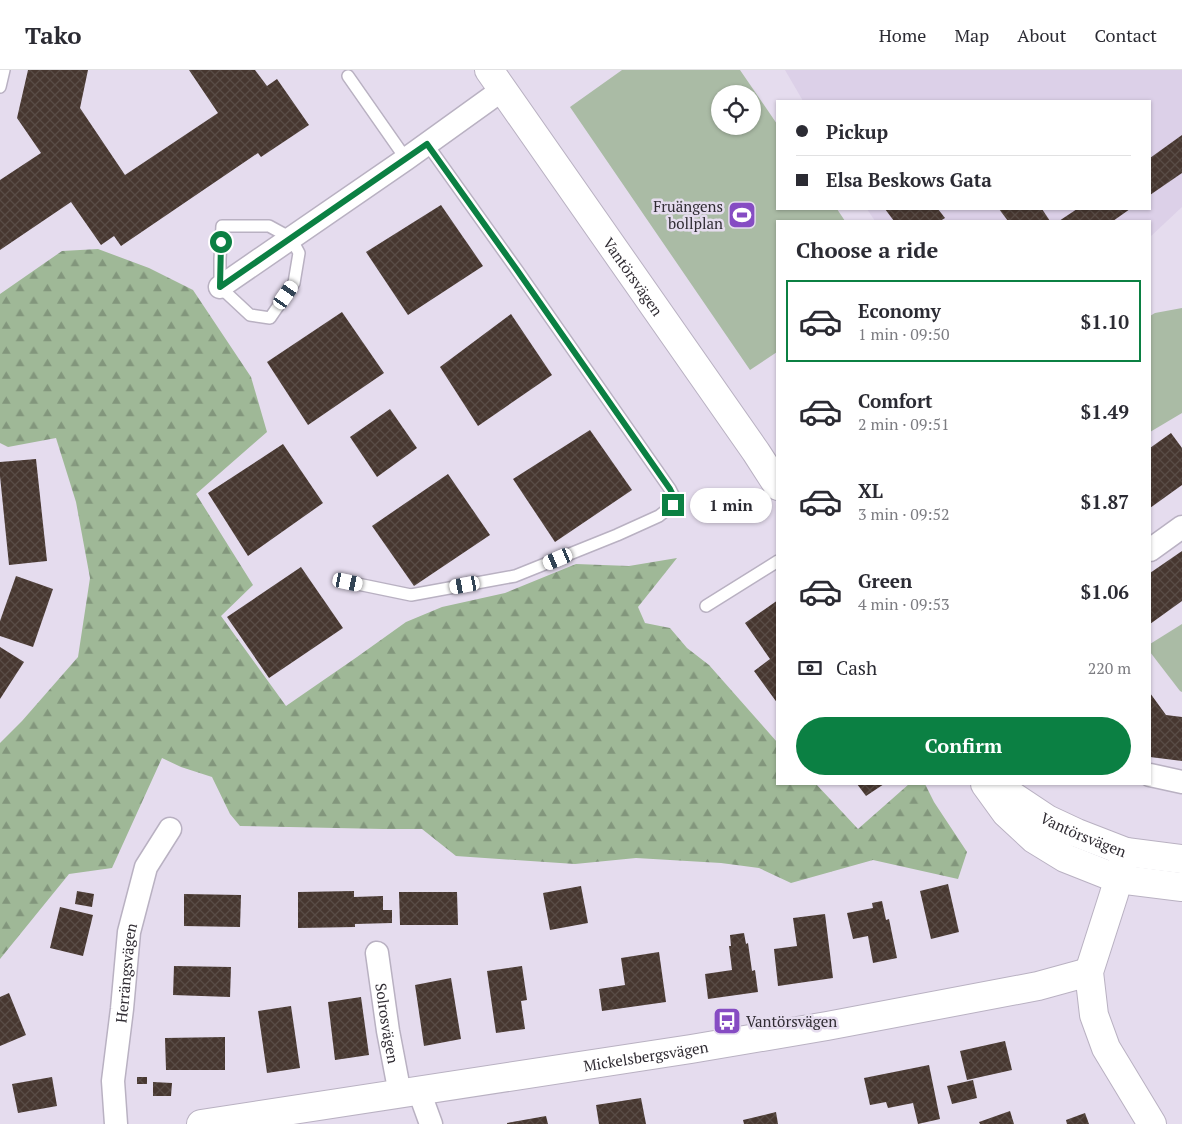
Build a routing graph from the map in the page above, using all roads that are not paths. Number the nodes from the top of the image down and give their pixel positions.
1 (4, 70) edge
2 (348, 76) dead end
3 (496, 80) edge
4 (0, 87) edge
5 (427, 144) junction
6 (406, 159) junction
7 (291, 238) junction
8 (220, 287) junction
9 (776, 483) edge
10 (1182, 527) edge
11 (1151, 549) edge
12 (776, 562) edge
13 (348, 582) dead end
14 (706, 606) dead end
15 (1151, 775) edge
16 (1182, 782) edge
17 (986, 785) edge
18 (996, 785) edge
19 (170, 829) dead end
20 (1126, 852) junction
21 (1182, 859) edge
22 (1118, 879) junction
23 (1182, 887) edge
24 (377, 953) dead end
25 (1089, 972) junction
26 (410, 1092) junction
27 (238, 1121) edge
28 (116, 1124) edge
29 (200, 1124) edge
30 (431, 1124) edge
31 (1152, 1124) edge

1 - 4 lane
2 - 6 lane
3 - 5 street
3 - 9 street, Vantörsvägen
5 - 6 street
5 - 13 lane
6 - 7 street
7 - 8 street
7 - 8 lane
7 - 8 lane
10 - 11 street
12 - 14 lane
15 - 16 street
17 - 22 street, Vantörsvägen
18 - 20 street, Vantörsvägen
19 - 28 street, Herrängsvägen
20 - 21 street
20 - 22 street, Vantörsvägen
22 - 23 street
22 - 25 street, Vantörsvägen
24 - 26 street, Solrosvägen
25 - 26 street, Mickelsbergsvägen
25 - 31 street, Vantörsvägen
26 - 27 street, Mickelsbergsvägen
26 - 30 street, Solrosvägen
27 - 29 street, Mickelsbergsvägen

